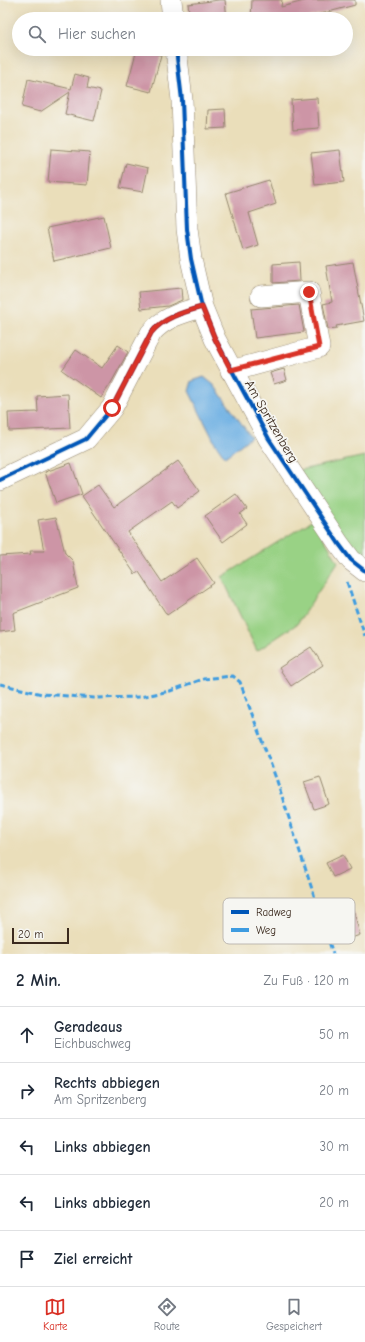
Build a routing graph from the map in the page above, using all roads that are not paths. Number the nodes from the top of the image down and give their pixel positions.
1 (171, 0) edge
2 (172, 12) edge
3 (177, 56) edge
4 (261, 296) dead end
5 (202, 307) junction
6 (231, 370) junction
7 (0, 480) edge
8 (365, 571) edge

1 - 2 street
3 - 5 street, Am Spritzenberg
4 - 6 street
5 - 6 street, Am Spritzenberg
5 - 7 street
6 - 8 street, Am Spritzenberg

